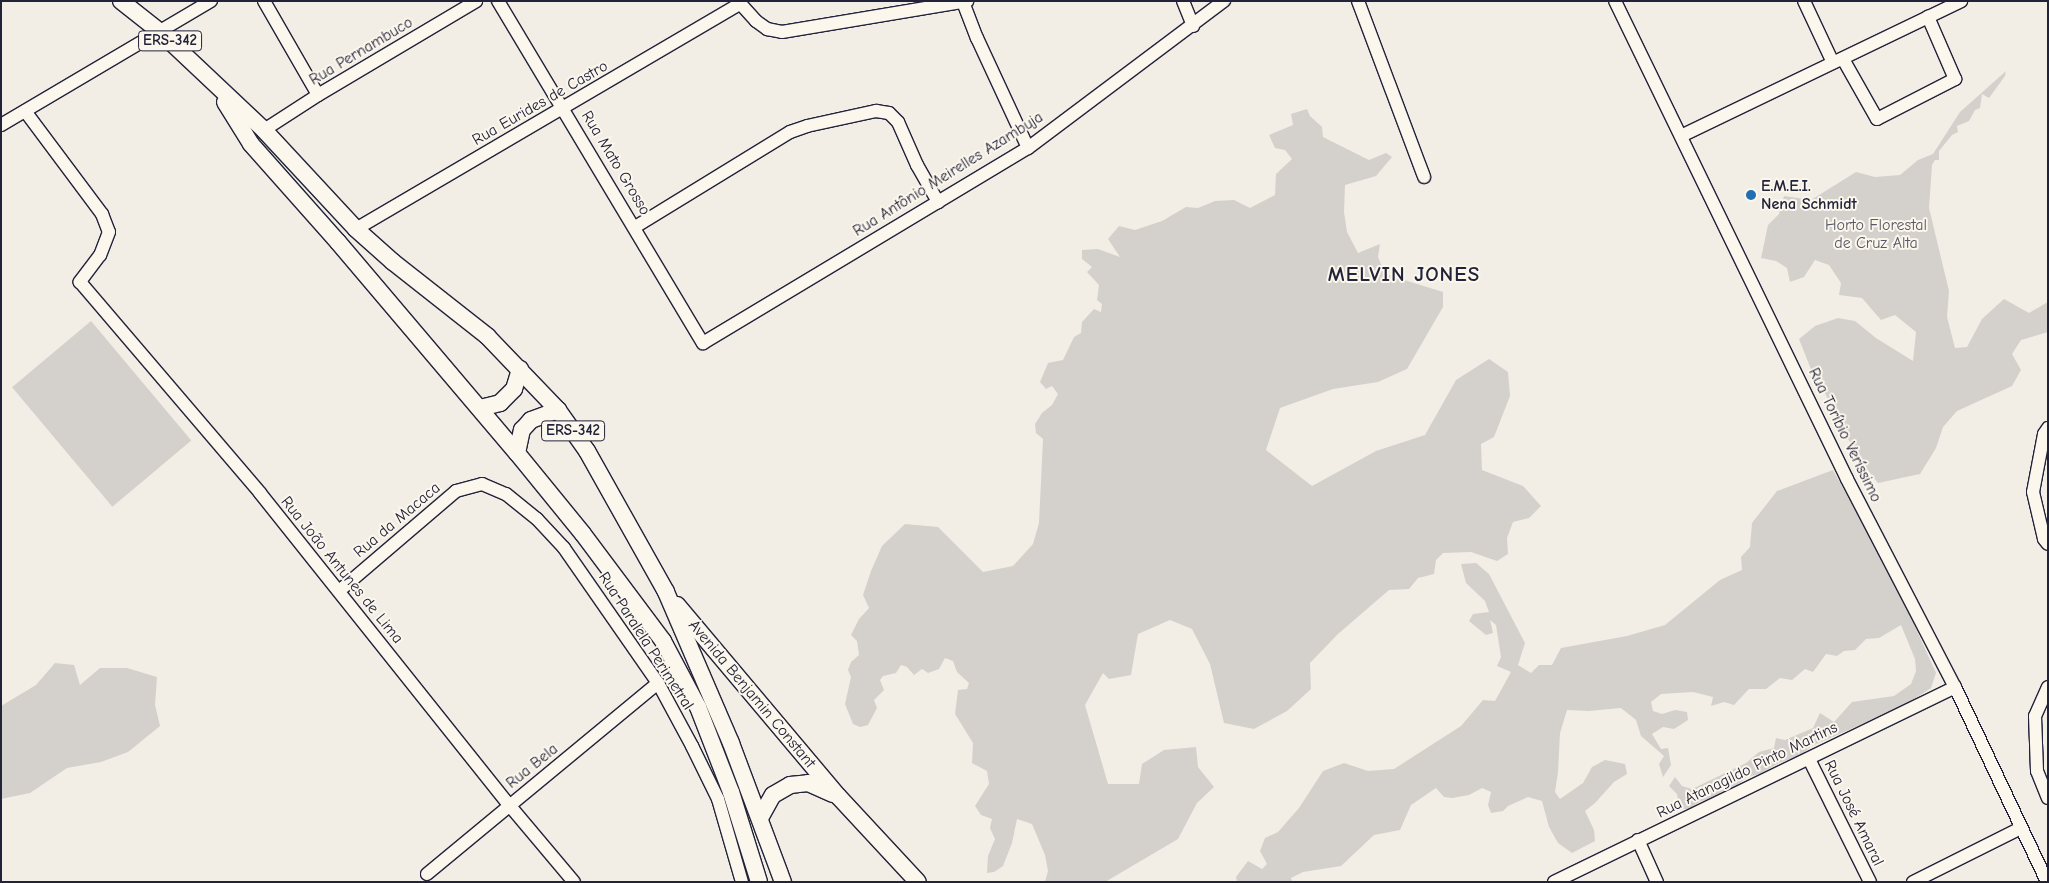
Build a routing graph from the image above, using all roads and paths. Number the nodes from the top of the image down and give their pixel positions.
1 (121, 1) edge
2 (211, 1) edge
3 (264, 1) edge
4 (476, 1) edge
5 (498, 1) edge
6 (1183, 1) edge
7 (1224, 1) edge
8 (1358, 1) edge
9 (1615, 1) edge
10 (1961, 1) edge
11 (965, 2) edge
12 (739, 3) edge
13 (1808, 3) edge
14 (890, 7) edge
15 (1928, 18) junction
16 (1193, 26) junction
17 (159, 31) junction
18 (1838, 61) junction
19 (215, 85) junction
20 (318, 96) junction
21 (564, 108) junction
22 (25, 111) junction
23 (1, 125) edge
24 (264, 130) junction
25 (1680, 136) junction
26 (1028, 148) junction
27 (1424, 177) dead end
28 (938, 202) junction
29 (635, 227) junction
30 (356, 229) junction
31 (703, 343) joint
32 (520, 369) junction
33 (480, 408) junction
34 (558, 410) junction
35 (2048, 428) edge
36 (517, 453) junction
37 (482, 484) joint
38 (2048, 544) edge
39 (339, 591) junction
40 (666, 592) junction
41 (658, 683) junction
42 (1955, 687) junction
43 (2048, 687) edge
44 (1809, 759) junction
45 (838, 796) junction
46 (2048, 798) edge
47 (510, 806) junction
48 (760, 818) junction
49 (2021, 828) junction
50 (1638, 840) junction
51 (427, 874) dead end
52 (574, 882) edge
53 (742, 882) edge
54 (759, 882) edge
55 (783, 882) edge
56 (918, 882) edge
57 (1554, 882) edge
58 (1657, 882) edge
59 (1870, 882) edge
60 (1913, 882) edge
61 (2047, 882) edge

1 - 17 main road, ERS-342
2 - 17 street
3 - 20 street
4 - 20 street, Rua Pernambuco
5 - 21 street, Rua Mato Grosso
6 - 16 street
7 - 16 street, Rua Antônio Meirelles Azambuja
8 - 27 street
9 - 25 street, Rua Toríbio Veríssimo
10 - 15 street
11 - 14 street
11 - 26 street
12 - 14 street
12 - 21 street, Rua Eurides de Castro
13 - 18 street
15 - 18 street
15 - 18 street
16 - 26 street, Rua Antônio Meirelles Azambuja
17 - 19 main road, ERS-342
17 - 22 street
18 - 25 street
19 - 24 main road, ERS-342
19 - 33 main road, ERS-342
20 - 24 street, Rua Pernambuco
21 - 29 street, Rua Mato Grosso
21 - 30 street, Rua Eurides de Castro
22 - 23 street
22 - 39 street, Rua João Antunes de Lima
24 - 30 main road, ERS-342
25 - 42 street, Rua Toríbio Veríssimo
26 - 28 street, Rua Antônio Meirelles Azambuja
28 - 29 street
28 - 31 street, Rua Antônio Meirelles Azambuja
29 - 31 street, Rua Mato Grosso
30 - 32 main road, ERS-342
32 - 33 main road
32 - 34 main road, ERS-342
33 - 36 main road, ERS-342
34 - 36 main road
34 - 40 main road, ERS-342
35 - 38 street
36 - 54 main road, ERS-342
37 - 39 street, Rua da Macaca
37 - 41 street, Rua Paralela Perimetral
39 - 47 street, Rua João Antunes de Lima
40 - 45 main road, Avenida Benjamin Constant
40 - 48 main road, ERS-342
41 - 47 street, Rua Bela
41 - 53 street, Rua Paralela Perimetral
42 - 44 street, Rua Atanagildo Pinto Martins
42 - 49 street, Rua Toríbio Veríssimo
43 - 46 street
44 - 50 street, Rua Atanagildo Pinto Martins
44 - 59 street, Rua José Amaral
45 - 48 main road, Avenida Benjamin Constant
45 - 56 main road, Avenida Benjamin Constant
47 - 51 street, Rua Bela
47 - 52 street, Rua João Antunes de Lima
48 - 55 main road, ERS-342
49 - 60 street
49 - 61 street, Rua Toríbio Veríssimo
50 - 57 street, Rua Atanagildo Pinto Martins
50 - 58 street

